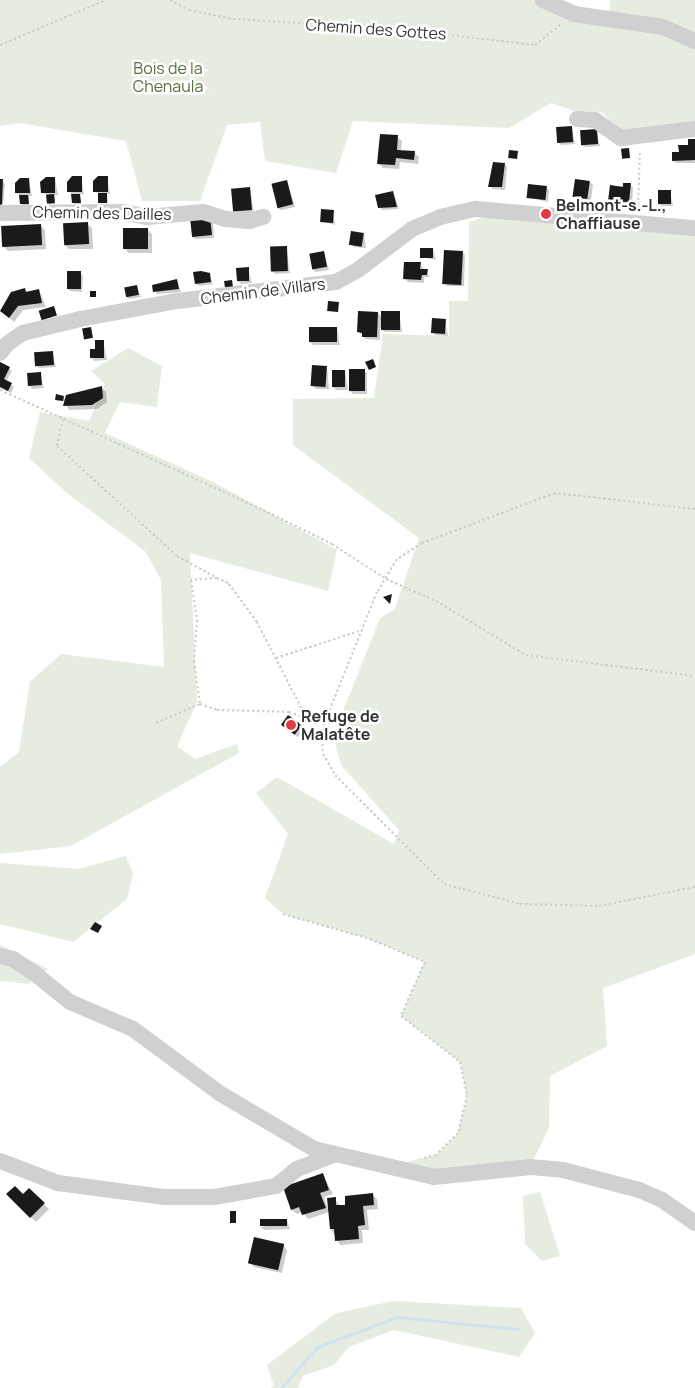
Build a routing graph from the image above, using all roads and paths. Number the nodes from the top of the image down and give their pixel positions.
1 (106, 0) edge
2 (170, 0) edge
3 (543, 0) edge
4 (574, 14) junction
5 (695, 41) edge
6 (0, 45) edge
7 (577, 119) dead end
8 (695, 128) edge
9 (637, 137) junction
10 (0, 213) edge
11 (263, 217) dead end
12 (637, 222) junction
13 (695, 228) edge
14 (0, 353) edge
15 (0, 390) edge
16 (63, 419) junction
17 (695, 509) edge
18 (217, 578) junction
19 (386, 579) junction
20 (359, 631) junction
21 (276, 658) junction
22 (695, 676) edge
23 (200, 704) junction
24 (306, 717) junction
25 (156, 723) dead end
26 (324, 724) junction
27 (695, 887) edge
28 (282, 914) dead end
29 (0, 956) edge
30 (297, 1141) junction
31 (333, 1155) junction
32 (417, 1160) dead end
33 (0, 1161) edge
34 (297, 1169) junction
35 (695, 1223) edge

1 - 6 path
2 - 4 path, Chemin des Gottes
3 - 4 street
4 - 5 street
7 - 9 street
8 - 9 street
9 - 12 path
10 - 11 street, Chemin des Dailles
12 - 13 street, Chemin de Villars
12 - 14 street, Chemin de Villars
15 - 16 path
16 - 18 path
16 - 19 path
17 - 19 path
18 - 21 path
18 - 23 path
19 - 20 path
19 - 22 path
20 - 21 path
20 - 26 path
21 - 24 path
23 - 24 path
23 - 25 path
24 - 26 path
26 - 27 path
28 - 32 path
29 - 30 street
30 - 31 street
30 - 34 street
31 - 34 street
31 - 35 street
33 - 34 street

